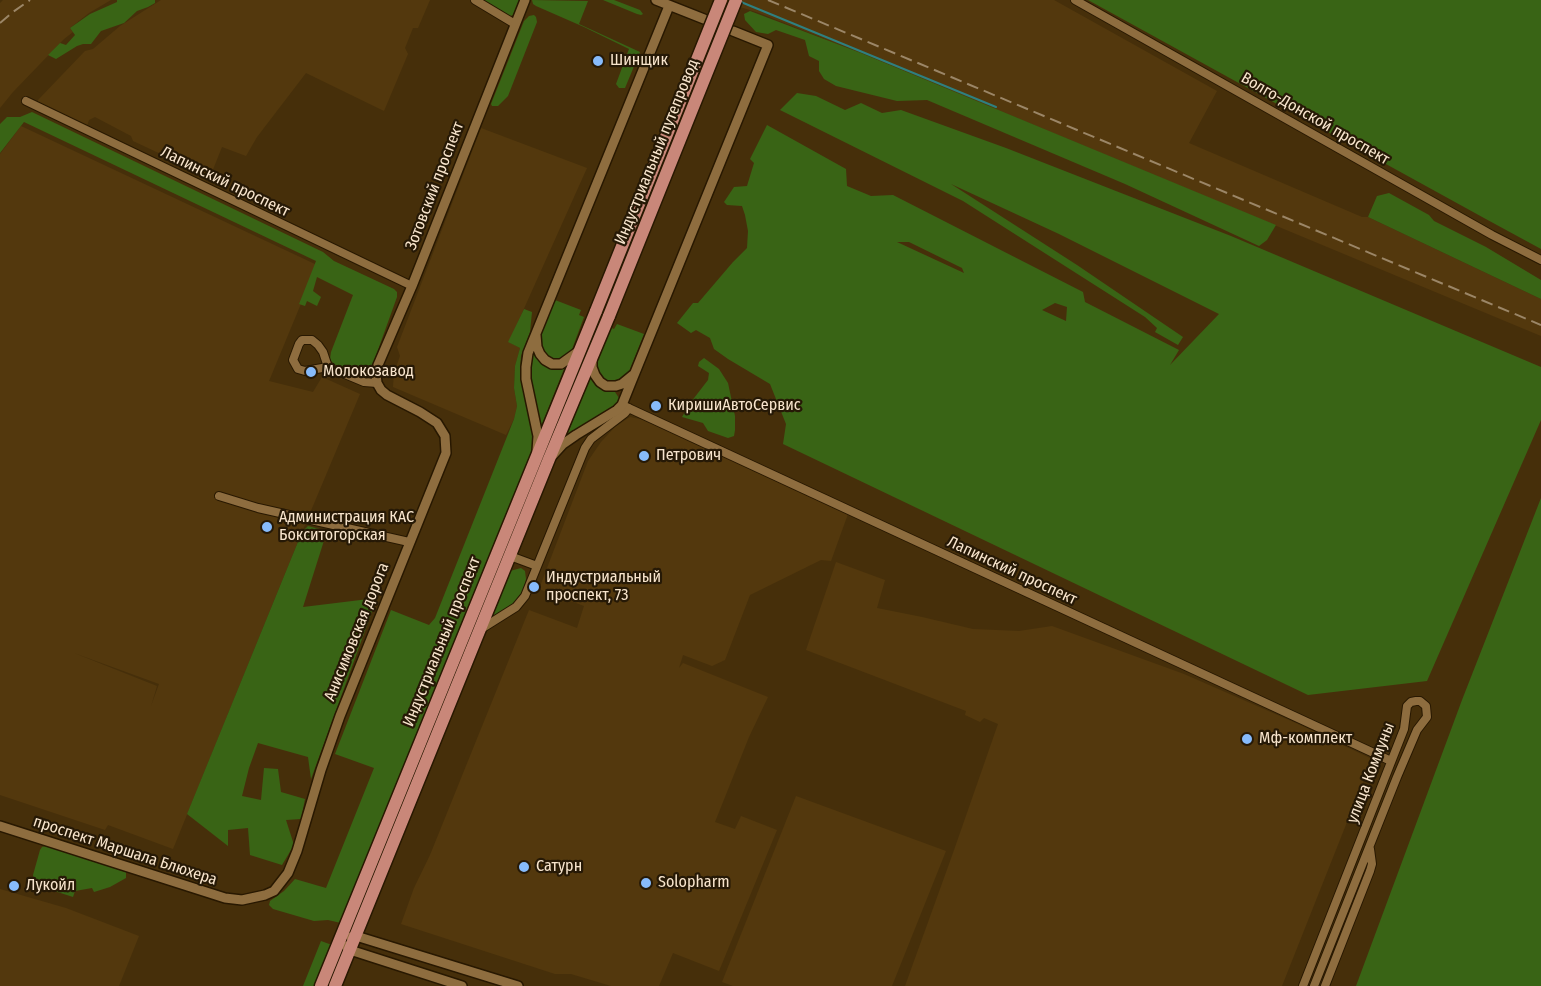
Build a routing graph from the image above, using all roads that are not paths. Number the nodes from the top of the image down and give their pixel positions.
1 (475, 0) edge
2 (525, 0) edge
3 (656, 0) edge
4 (721, 0) edge
5 (736, 0) edge
6 (1075, 0) edge
7 (669, 6) junction
8 (704, 19) dead end
9 (515, 24) junction
10 (733, 31) dead end
11 (26, 101) dead end
12 (1541, 260) edge
13 (412, 286) junction
14 (596, 311) joint
15 (609, 316) joint
16 (536, 331) junction
17 (579, 351) junction
18 (592, 356) junction
19 (328, 367) junction
20 (635, 374) junction
21 (377, 383) junction
22 (625, 406) junction
23 (537, 454) junction
24 (549, 459) junction
25 (219, 496) dead end
26 (409, 542) junction
27 (510, 556) junction
28 (537, 566) junction
29 (480, 630) junction
30 (1391, 761) junction
31 (0, 826) edge
32 (1370, 844) junction
33 (242, 900) joint
34 (356, 936) junction
35 (340, 940) junction
36 (350, 950) junction
37 (321, 986) edge
38 (336, 986) edge
39 (462, 986) edge
40 (518, 986) edge
41 (1303, 986) edge
42 (1314, 986) edge
43 (1325, 986) edge

1 - 9 street
2 - 9 street, Зотовский проспект
3 - 7 street
4 - 14 main road, Индустриальный путепровод, bridge
5 - 15 main road, Индустриальный путепровод, bridge
6 - 12 street, Волго-Донской проспект
7 - 8 street
7 - 16 street
9 - 13 street, Зотовский проспект
10 - 20 street
11 - 13 street, Лапинский проспект
13 - 21 street, Зотовский проспект
14 - 17 main road, Индустриальный проспект
15 - 18 main road, Индустриальный проспект
16 - 17 street
16 - 23 street
17 - 23 main road, Индустриальный проспект
18 - 20 street
18 - 24 main road, Индустриальный проспект
19 - 19 street
19 - 21 street
20 - 22 street
21 - 26 street, Анисимовская дорога
22 - 24 street
22 - 28 street
22 - 30 street, Лапинский проспект
23 - 35 main road, Индустриальный проспект
24 - 27 main road, Индустриальный проспект
25 - 26 street
26 - 33 street, Анисимовская дорога
27 - 28 street
27 - 29 main road, Индустриальный проспект
28 - 29 street
29 - 34 main road, Индустриальный проспект
30 - 32 street, улица Коммуны
30 - 41 street, улица Коммуны
31 - 33 street, проспект Маршала Блюхера
32 - 42 street, улица Коммуны
32 - 43 street
34 - 35 street
34 - 36 main road, Индустриальный проспект
34 - 40 street
35 - 36 street
35 - 37 main road, Индустриальный проспект
36 - 38 main road, Индустриальный проспект
36 - 39 street

